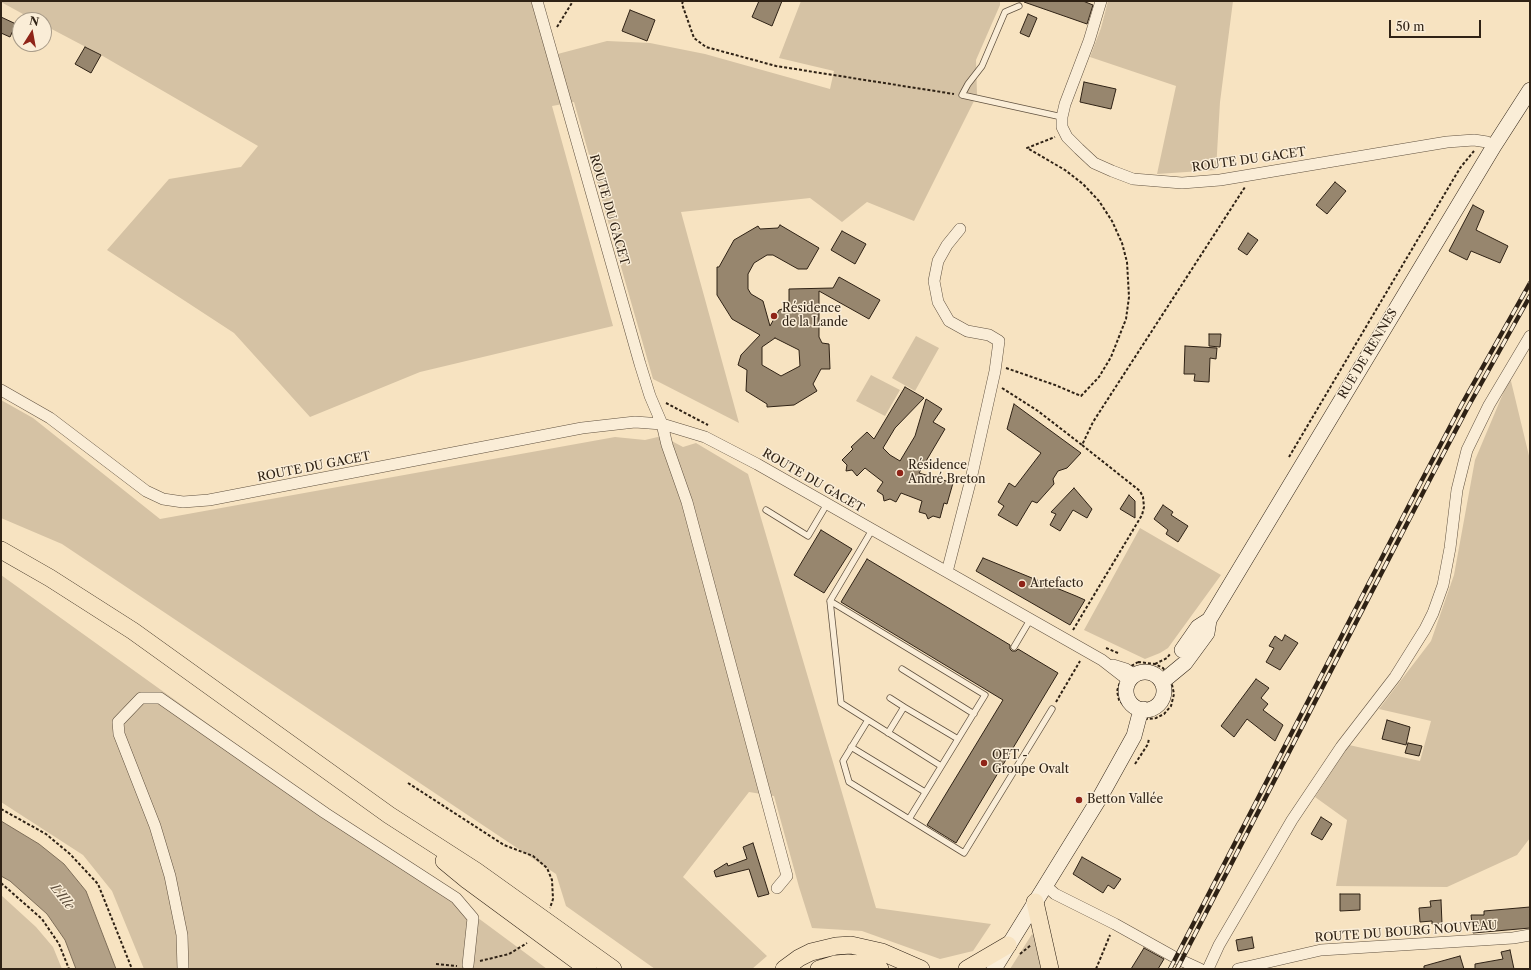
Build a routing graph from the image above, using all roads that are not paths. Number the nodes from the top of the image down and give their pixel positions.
1 (537, 1) edge
2 (1101, 1) edge
3 (1019, 6) dead end
4 (1530, 90) edge
5 (1062, 117) junction
6 (1488, 144) junction
7 (960, 229) dead end
8 (1530, 336) edge
9 (1, 390) edge
10 (662, 424) junction
11 (827, 504) junction
12 (766, 510) dead end
13 (872, 530) junction
14 (1, 550) edge
15 (947, 572) junction
16 (830, 602) junction
17 (1030, 620) junction
18 (1014, 647) dead end
19 (902, 669) dead end
20 (1134, 673) junction
21 (1161, 673) junction
22 (890, 698) dead end
23 (904, 707) junction
24 (1052, 709) road end
25 (1137, 711) junction
26 (974, 714) junction
27 (868, 720) junction
28 (888, 733) junction
29 (958, 740) junction
30 (851, 747) junction
31 (942, 766) junction
32 (925, 792) junction
33 (389, 815) junction
34 (909, 819) junction
35 (1045, 885) junction
36 (776, 888) dead end
37 (1035, 902) junction
38 (1530, 935) edge
39 (1008, 945) junction
40 (468, 965) road end
41 (183, 969) edge
42 (588, 969) edge
43 (613, 969) edge
44 (784, 969) edge
45 (819, 969) edge
46 (880, 969) edge
47 (921, 969) edge
48 (967, 969) edge
49 (994, 969) edge
50 (1050, 969) edge
51 (1200, 969) edge
52 (1208, 969) edge
53 (1238, 969) edge

1 - 10 street, ROUTE DU GACET
2 - 5 street
3 - 5 lane
4 - 6 main road, RUE DE RENNES
5 - 6 street, ROUTE DU GACET
6 - 21 main road, RUE DE RENNES
7 - 15 street
8 - 52 street
9 - 10 street, ROUTE DU GACET
10 - 11 street, ROUTE DU GACET
10 - 36 street
11 - 12 lane
11 - 13 street, ROUTE DU GACET
13 - 15 street, ROUTE DU GACET
13 - 16 lane
14 - 33 main road
15 - 17 street, ROUTE DU GACET
16 - 26 lane
16 - 27 lane
17 - 18 lane
17 - 20 street, ROUTE DU GACET
19 - 26 lane
20 - 21 main road
20 - 25 main road
21 - 25 main road
22 - 23 lane
23 - 28 lane
23 - 29 lane
24 - 34 lane
25 - 35 main road
26 - 29 lane
27 - 28 lane
27 - 30 lane
28 - 31 lane
29 - 31 lane
30 - 32 lane
30 - 34 lane
31 - 32 lane
32 - 34 lane
33 - 42 main road
33 - 43 main road
35 - 37 main road
35 - 51 street
37 - 39 main road
37 - 50 main road
38 - 53 street, ROUTE DU BOURG NOUVEAU
39 - 48 main road
39 - 49 main road
40 - 41 street
44 - 47 main road
45 - 46 main road

